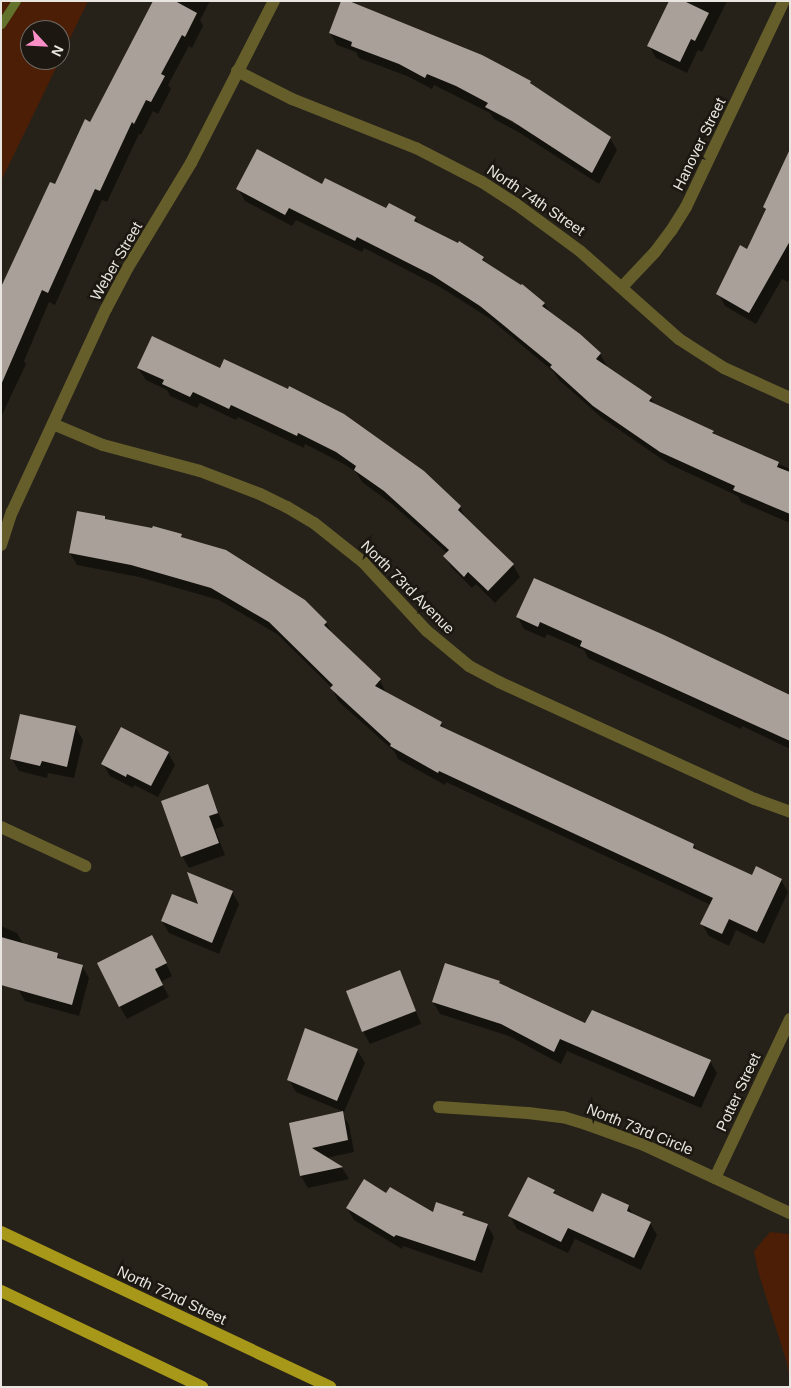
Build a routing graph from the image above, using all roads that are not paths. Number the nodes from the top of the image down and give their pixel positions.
1 (274, 1) edge
2 (784, 1) edge
3 (237, 71) junction
4 (622, 287) junction
5 (790, 398) edge
6 (53, 424) junction
7 (1, 545) edge
8 (790, 812) edge
9 (1, 827) edge
10 (85, 866) dead end
11 (790, 1018) edge
12 (439, 1107) dead end
13 (715, 1178) junction
14 (790, 1213) edge
15 (1, 1232) edge
16 (1, 1291) edge
17 (202, 1387) edge
18 (330, 1387) edge

1 - 3 street, Weber Street
2 - 4 street, Hanover Street
3 - 4 street, North 74th Street
3 - 6 street, Weber Street
4 - 5 street, North 74th Street
6 - 7 street, Weber Street
6 - 8 street, North 73rd Avenue
9 - 10 street
11 - 13 street, Potter Street
12 - 13 street, North 73rd Circle
13 - 14 street, North 73rd Circle
15 - 18 main road, North 72nd Street
16 - 17 main road

